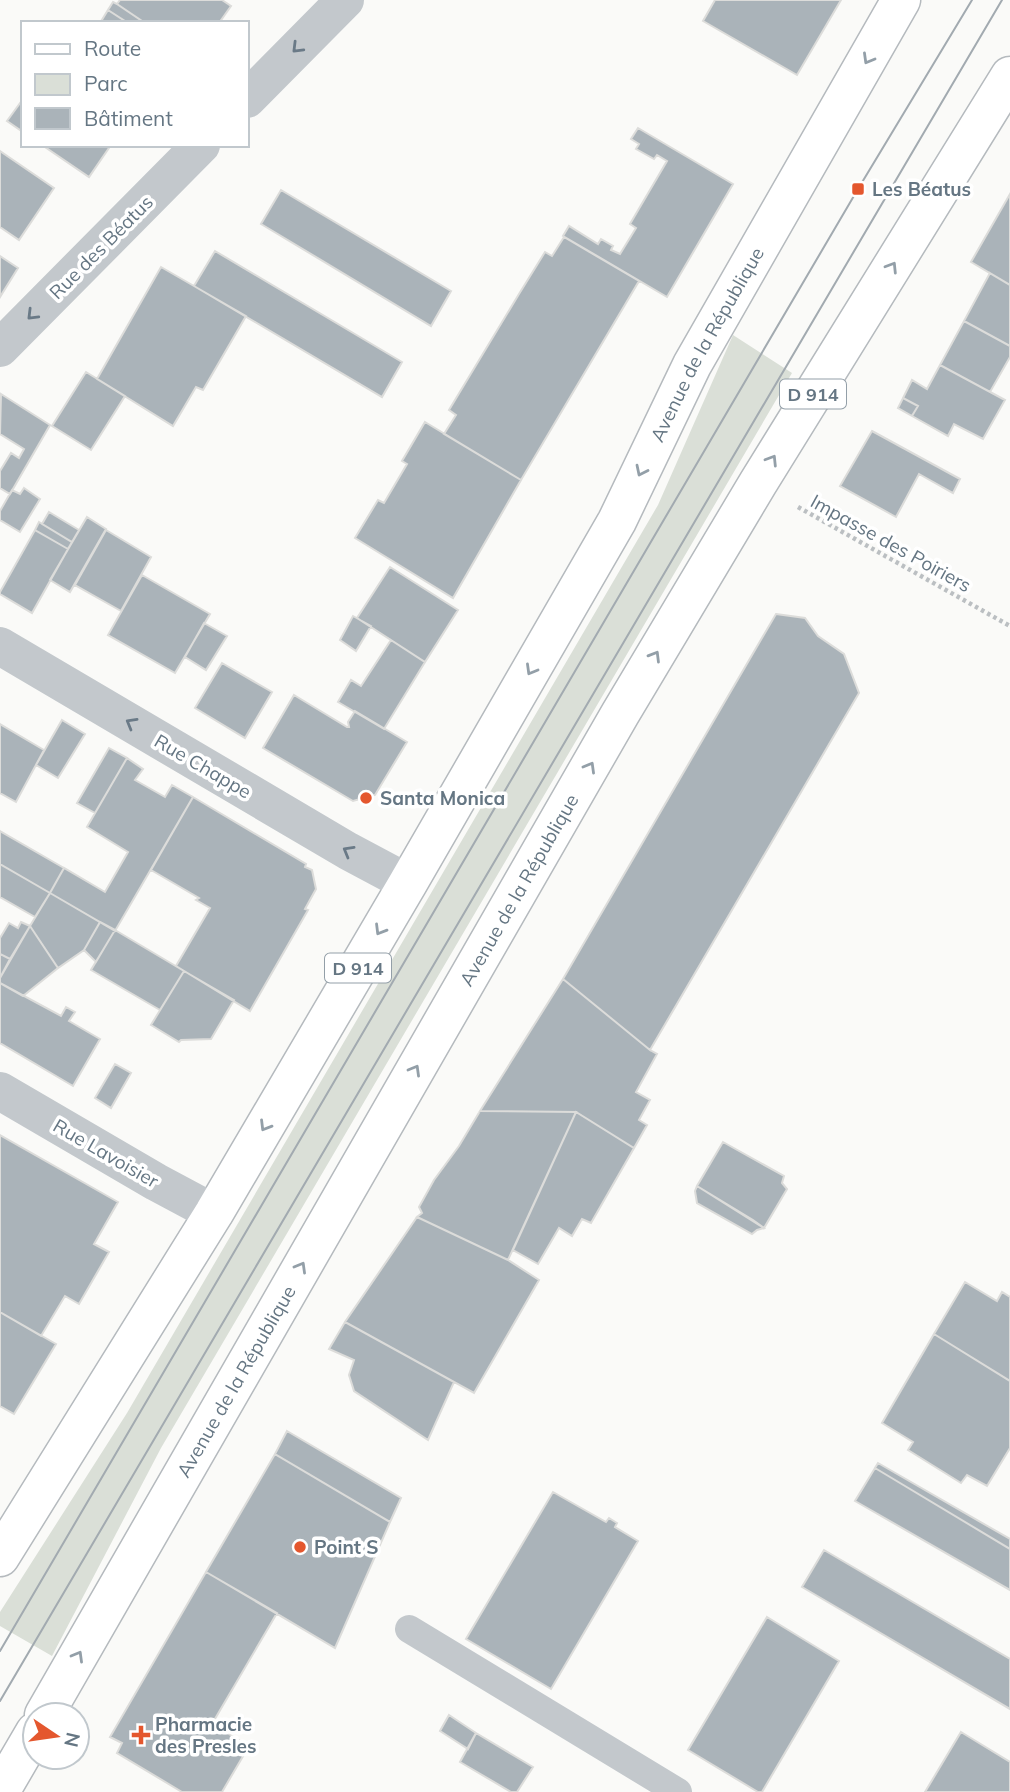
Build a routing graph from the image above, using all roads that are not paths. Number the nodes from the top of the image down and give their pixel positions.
1 (345, 0) edge
2 (901, 0) edge
3 (1010, 76) edge
4 (248, 98) edge
5 (199, 147) edge
6 (0, 348) edge
7 (0, 646) edge
8 (408, 883) junction
9 (0, 1091) edge
10 (214, 1213) junction
11 (2, 1548) edge
12 (409, 1629) dead end
13 (52, 1701) edge
14 (21, 1758) edge
15 (5, 1788) edge
16 (678, 1792) edge

1 -> 4 street
2 -> 8 main road, Avenue de la République / D 914
13 -> 3 main road, Avenue de la République / D 914
5 -> 6 street, Rue des Béatus
8 -> 7 street, Rue Chappe
8 -> 10 main road, Avenue de la République / D 914
9 - 10 street, Rue Lavoisier
10 - 11 main road, Avenue de la République / D 914
12 - 16 lane
14 - 15 main road

